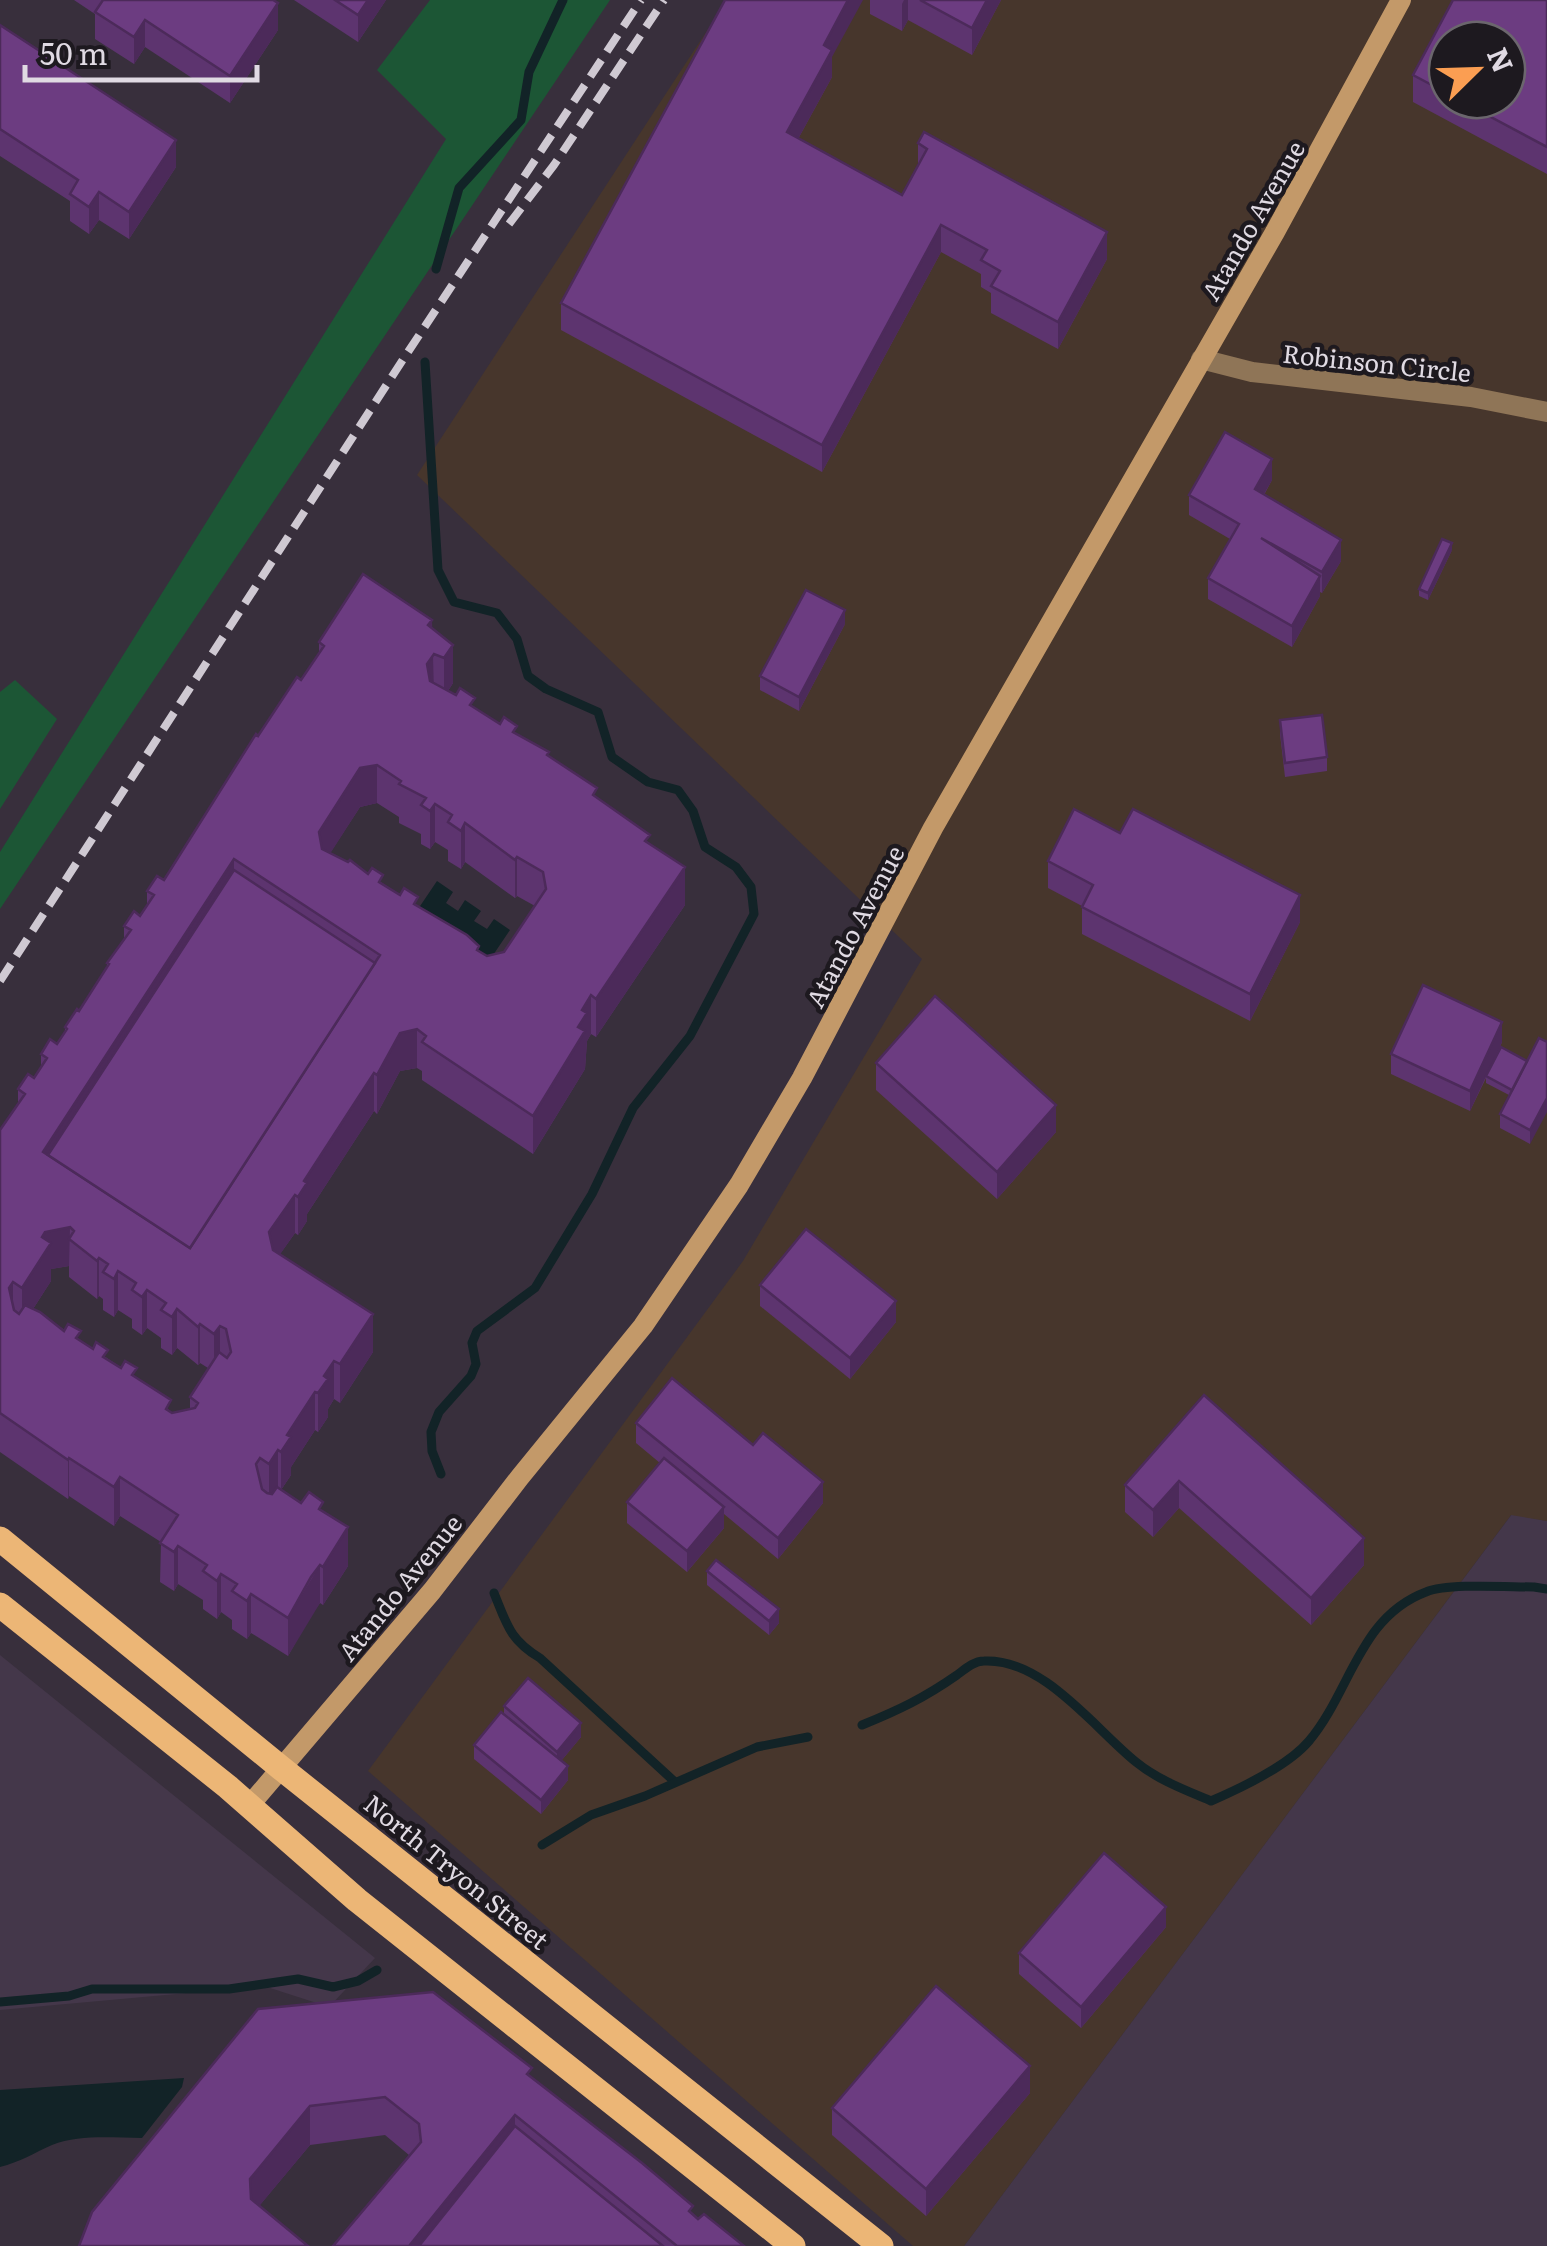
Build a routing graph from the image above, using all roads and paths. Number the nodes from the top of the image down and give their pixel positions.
1 (1401, 0) edge
2 (1201, 359) junction
3 (1547, 412) edge
4 (0, 1538) edge
5 (0, 1605) edge
6 (281, 1768) junction
7 (249, 1806) junction
8 (792, 2246) edge
9 (880, 2246) edge

1 - 2 main road, Atando Avenue
2 - 3 street, Robinson Circle
2 - 6 main road, Atando Avenue
4 - 6 main road, North Tryon Street
5 - 7 main road
6 - 7 main road, Atando Avenue
6 - 9 main road, North Tryon Street
7 - 8 main road

